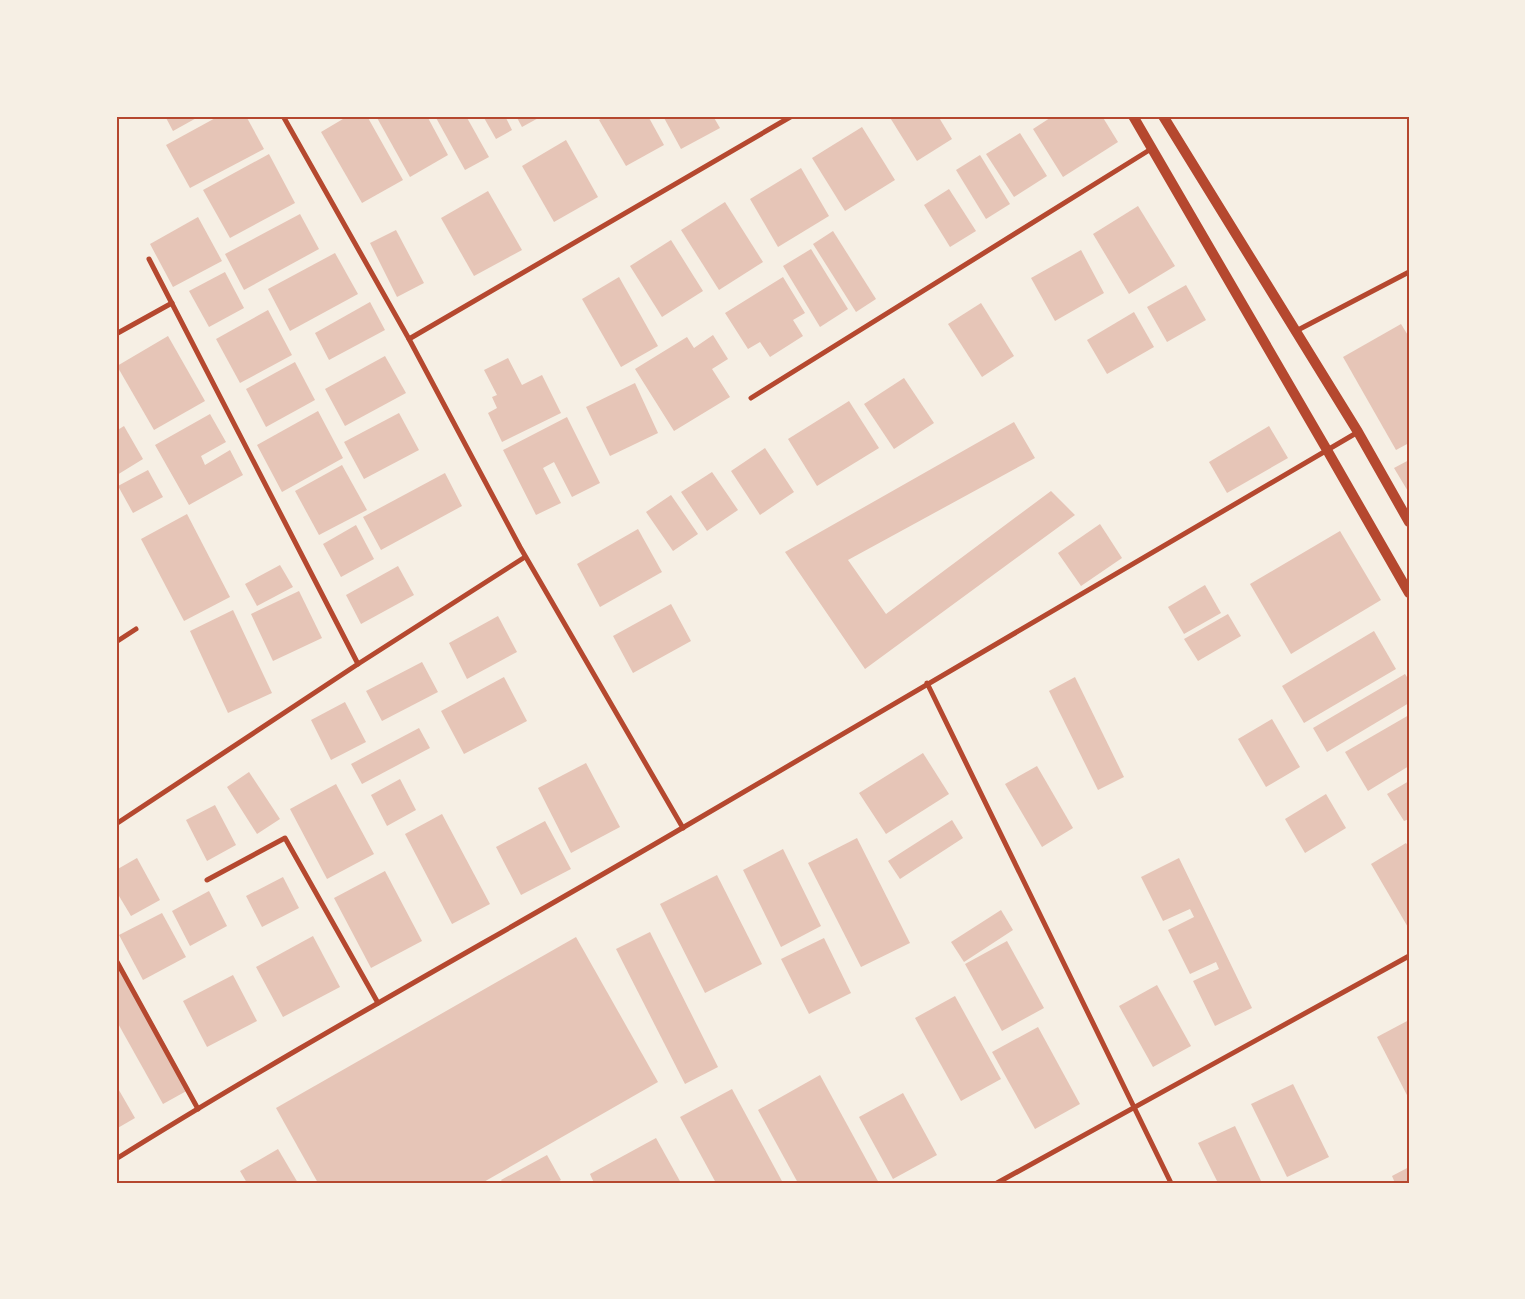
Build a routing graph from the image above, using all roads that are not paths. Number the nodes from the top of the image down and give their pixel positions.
1 (283, 116) edge
2 (792, 116) edge
3 (1133, 116) edge
4 (1163, 116) edge
5 (1151, 149) junction
6 (149, 260) dead end
7 (1409, 272) edge
8 (172, 303) junction
9 (1296, 332) junction
10 (116, 334) edge
11 (409, 338) junction
12 (751, 398) dead end
13 (1358, 432) junction
14 (1327, 450) junction
15 (1409, 522) edge
16 (525, 557) junction
17 (1409, 593) edge
18 (136, 629) dead end
19 (116, 642) edge
20 (358, 664) junction
21 (928, 683) junction
22 (116, 824) edge
23 (683, 828) junction
24 (207, 880) dead end
25 (1409, 956) edge
26 (116, 960) edge
27 (378, 1003) junction
28 (1134, 1107) junction
29 (198, 1109) junction
30 (116, 1159) edge
31 (997, 1183) edge
32 (1171, 1183) edge

1 - 11 street
2 - 11 street
3 - 5 main road
4 - 9 main road
5 - 12 street
5 - 14 main road
6 - 8 street
7 - 9 street
8 - 10 street
8 - 20 street
9 - 13 main road
11 - 16 street
13 - 14 street
13 - 15 main road
14 - 17 main road
14 - 21 street
16 - 20 street
16 - 23 street
18 - 19 street
20 - 22 street
21 - 23 street
21 - 28 street
23 - 27 street
24 - 27 street
25 - 28 street
26 - 29 street
27 - 29 street
28 - 31 street
28 - 32 street
29 - 30 street

